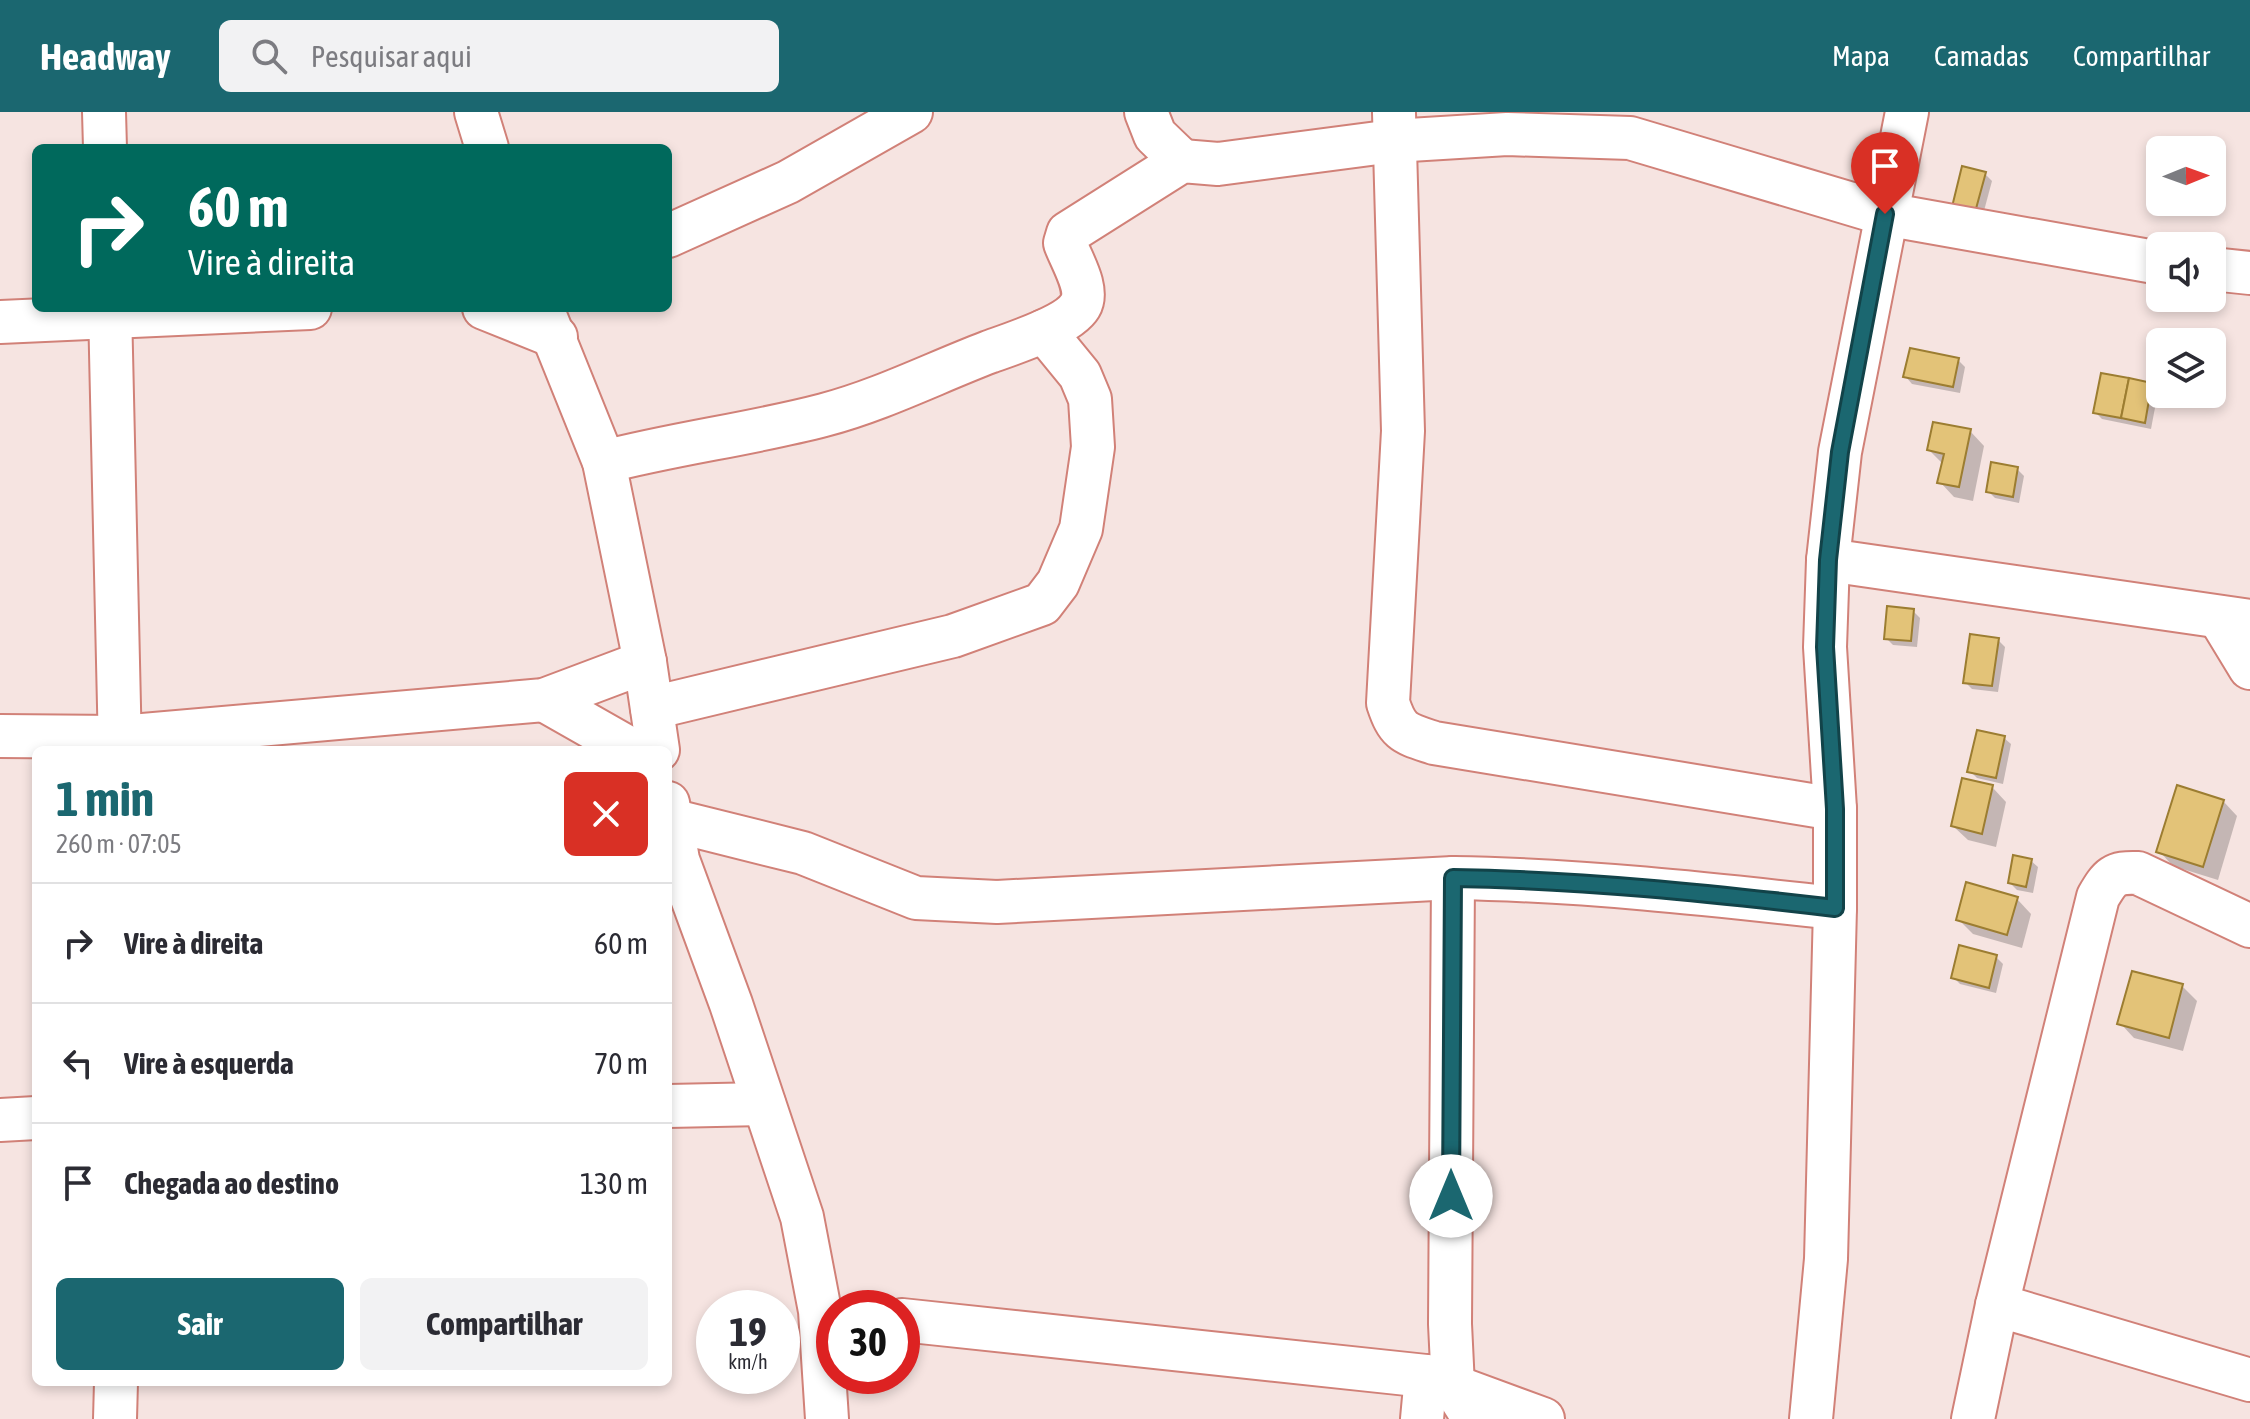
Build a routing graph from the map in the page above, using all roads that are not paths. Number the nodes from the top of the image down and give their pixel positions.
1 (104, 112) edge
2 (476, 112) edge
3 (911, 112) edge
4 (1146, 112) edge
5 (1907, 112) edge
6 (1631, 125) edge
7 (1393, 127) edge
8 (105, 144) edge
9 (486, 144) edge
10 (1182, 161) junction
11 (1885, 214) junction
12 (672, 234) edge
13 (2146, 261) edge
14 (2226, 270) edge
15 (2250, 273) edge
16 (151, 312) edge
17 (501, 312) edge
18 (111, 313) edge
19 (0, 322) edge
20 (549, 323) edge
21 (1044, 331) junction
22 (604, 462) junction
23 (1828, 560) junction
24 (2235, 619) edge
25 (645, 662) junction
26 (2250, 668) edge
27 (544, 700) junction
28 (652, 708) junction
29 (0, 736) edge
30 (120, 743) edge
31 (625, 746) edge
32 (657, 746) edge
33 (1835, 809) junction
34 (672, 813) edge
35 (672, 824) edge
36 (1453, 878) junction
37 (1835, 908) junction
38 (2250, 926) edge
39 (764, 1104) junction
40 (672, 1106) edge
41 (32, 1118) edge
42 (0, 1120) edge
43 (821, 1290) edge
44 (1997, 1305) junction
45 (920, 1322) edge
46 (2250, 1380) edge
47 (116, 1386) edge
48 (827, 1394) edge
49 (1451, 1394) edge
50 (115, 1419) edge
51 (827, 1419) edge
52 (1422, 1419) edge
53 (1543, 1419) edge
54 (1811, 1419) edge
55 (1973, 1419) edge

1 - 8 street
2 - 9 street
3 - 12 street
4 - 10 street
5 - 11 street
6 - 7 street
6 - 11 street
7 - 10 street
7 - 33 street
10 - 21 street
11 - 13 street
11 - 23 street
14 - 15 street
16 - 18 street
17 - 20 street
18 - 19 street
18 - 30 street
20 - 22 street
21 - 22 street
21 - 28 street
22 - 25 street
23 - 24 street
23 - 33 street
24 - 26 street
25 - 27 street
25 - 28 street
27 - 30 street
27 - 31 street
28 - 32 street
29 - 30 street
33 - 37 street
34 - 36 street
35 - 39 street
36 - 37 street
36 - 49 street
37 - 54 street
38 - 44 street
39 - 40 street
39 - 43 street
41 - 42 street
44 - 46 street
44 - 55 street
45 - 49 street
47 - 50 street
48 - 51 street
49 - 52 street
49 - 53 street

